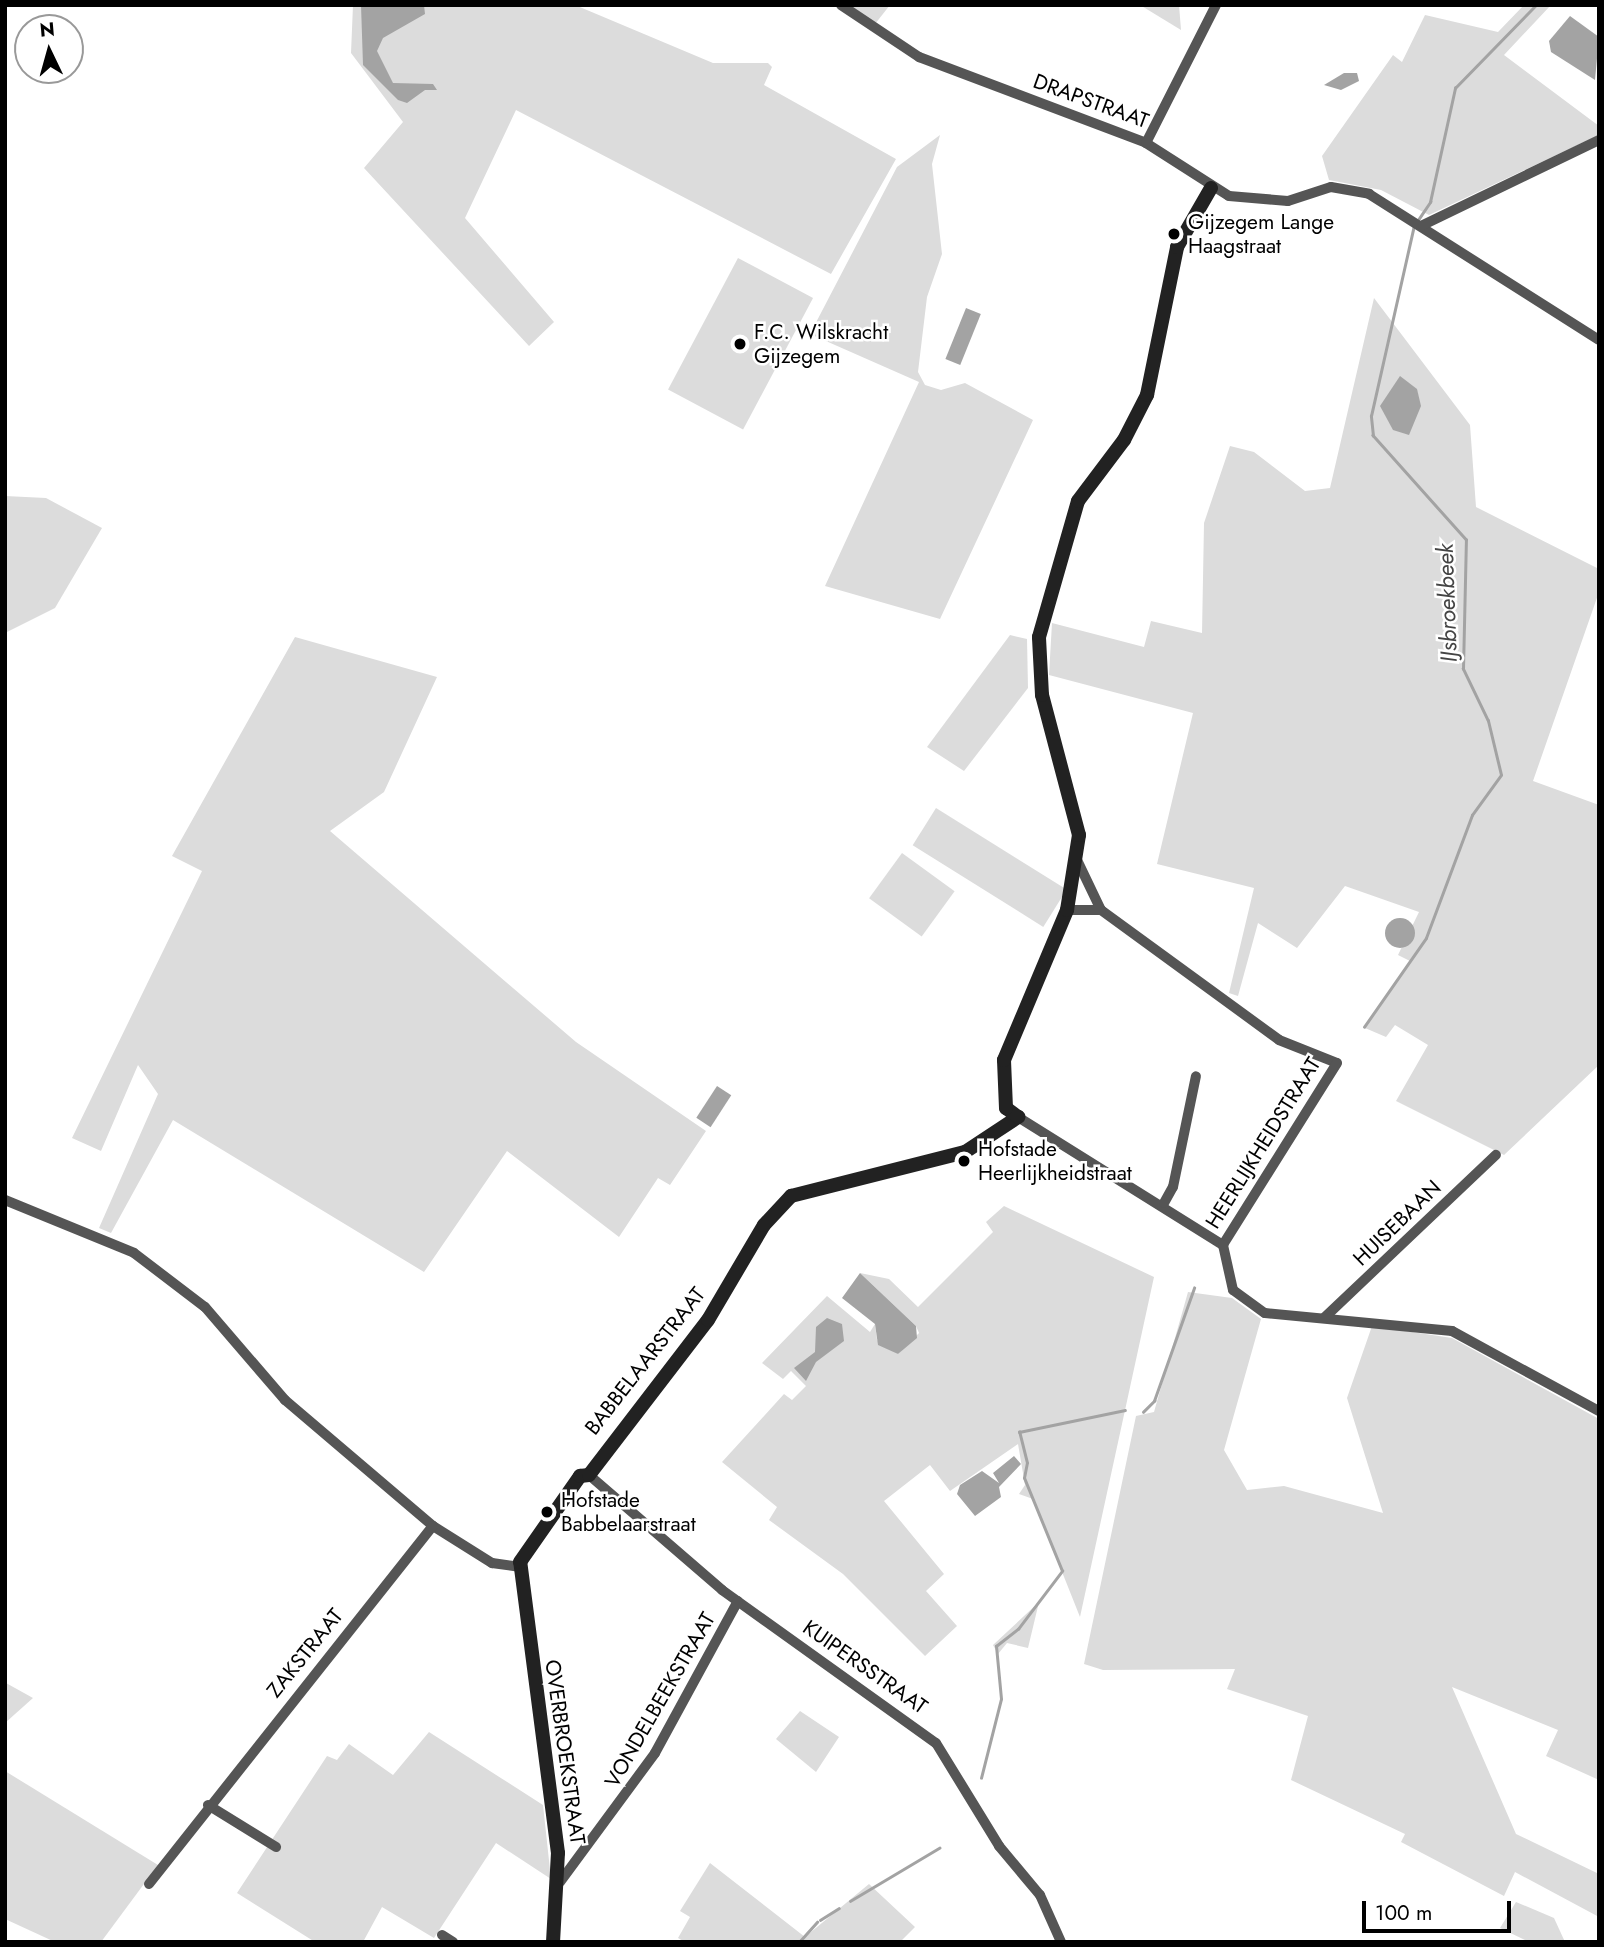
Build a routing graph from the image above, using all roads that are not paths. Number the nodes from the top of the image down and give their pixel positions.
1 (841, 5) edge
2 (1216, 5) edge
3 (1599, 140) edge
4 (1146, 143) junction
5 (1211, 188) junction
6 (1423, 225) junction
7 (1599, 340) edge
8 (1077, 860) junction
9 (1101, 910) junction
10 (1067, 911) junction
11 (1196, 1076) dead end
12 (1018, 1116) junction
13 (1496, 1155) dead end
14 (5, 1200) edge
15 (1164, 1203) junction
16 (1223, 1245) junction
17 (1324, 1318) junction
18 (1599, 1412) edge
19 (589, 1475) junction
20 (433, 1527) junction
21 (519, 1567) junction
22 (738, 1601) junction
23 (208, 1805) junction
24 (276, 1847) dead end
25 (560, 1882) junction
26 (149, 1884) dead end
27 (442, 1935) dead end
28 (453, 1942) edge
29 (553, 1942) edge
30 (1061, 1942) edge

1 - 4 street, DRAPSTRAAT
2 - 4 street
3 - 6 street
4 - 5 street, DRAPSTRAAT
5 - 6 street
5 - 8 street
6 - 7 street
8 - 9 street, HEERLIJKHEIDSTRAAT
8 - 10 street
9 - 10 street
9 - 16 street, HEERLIJKHEIDSTRAAT
10 - 12 street
11 - 15 street
12 - 15 street, HEERLIJKHEIDSTRAAT
12 - 19 street, BABBELAARSTRAAT
13 - 17 street, HUISEBAAN
14 - 20 street
15 - 16 street, HEERLIJKHEIDSTRAAT
16 - 17 street
17 - 18 street
19 - 21 street, BABBELAARSTRAAT
19 - 22 street, KUIPERSSTRAAT
20 - 21 street
20 - 23 street, ZAKSTRAAT
21 - 25 street, OVERBROEKSTRAAT
22 - 25 street, VONDELBEEKSTRAAT
22 - 30 street, KUIPERSSTRAAT
23 - 24 street
23 - 26 street, ZAKSTRAAT
25 - 29 street, OVERBROEKSTRAAT
27 - 28 street

